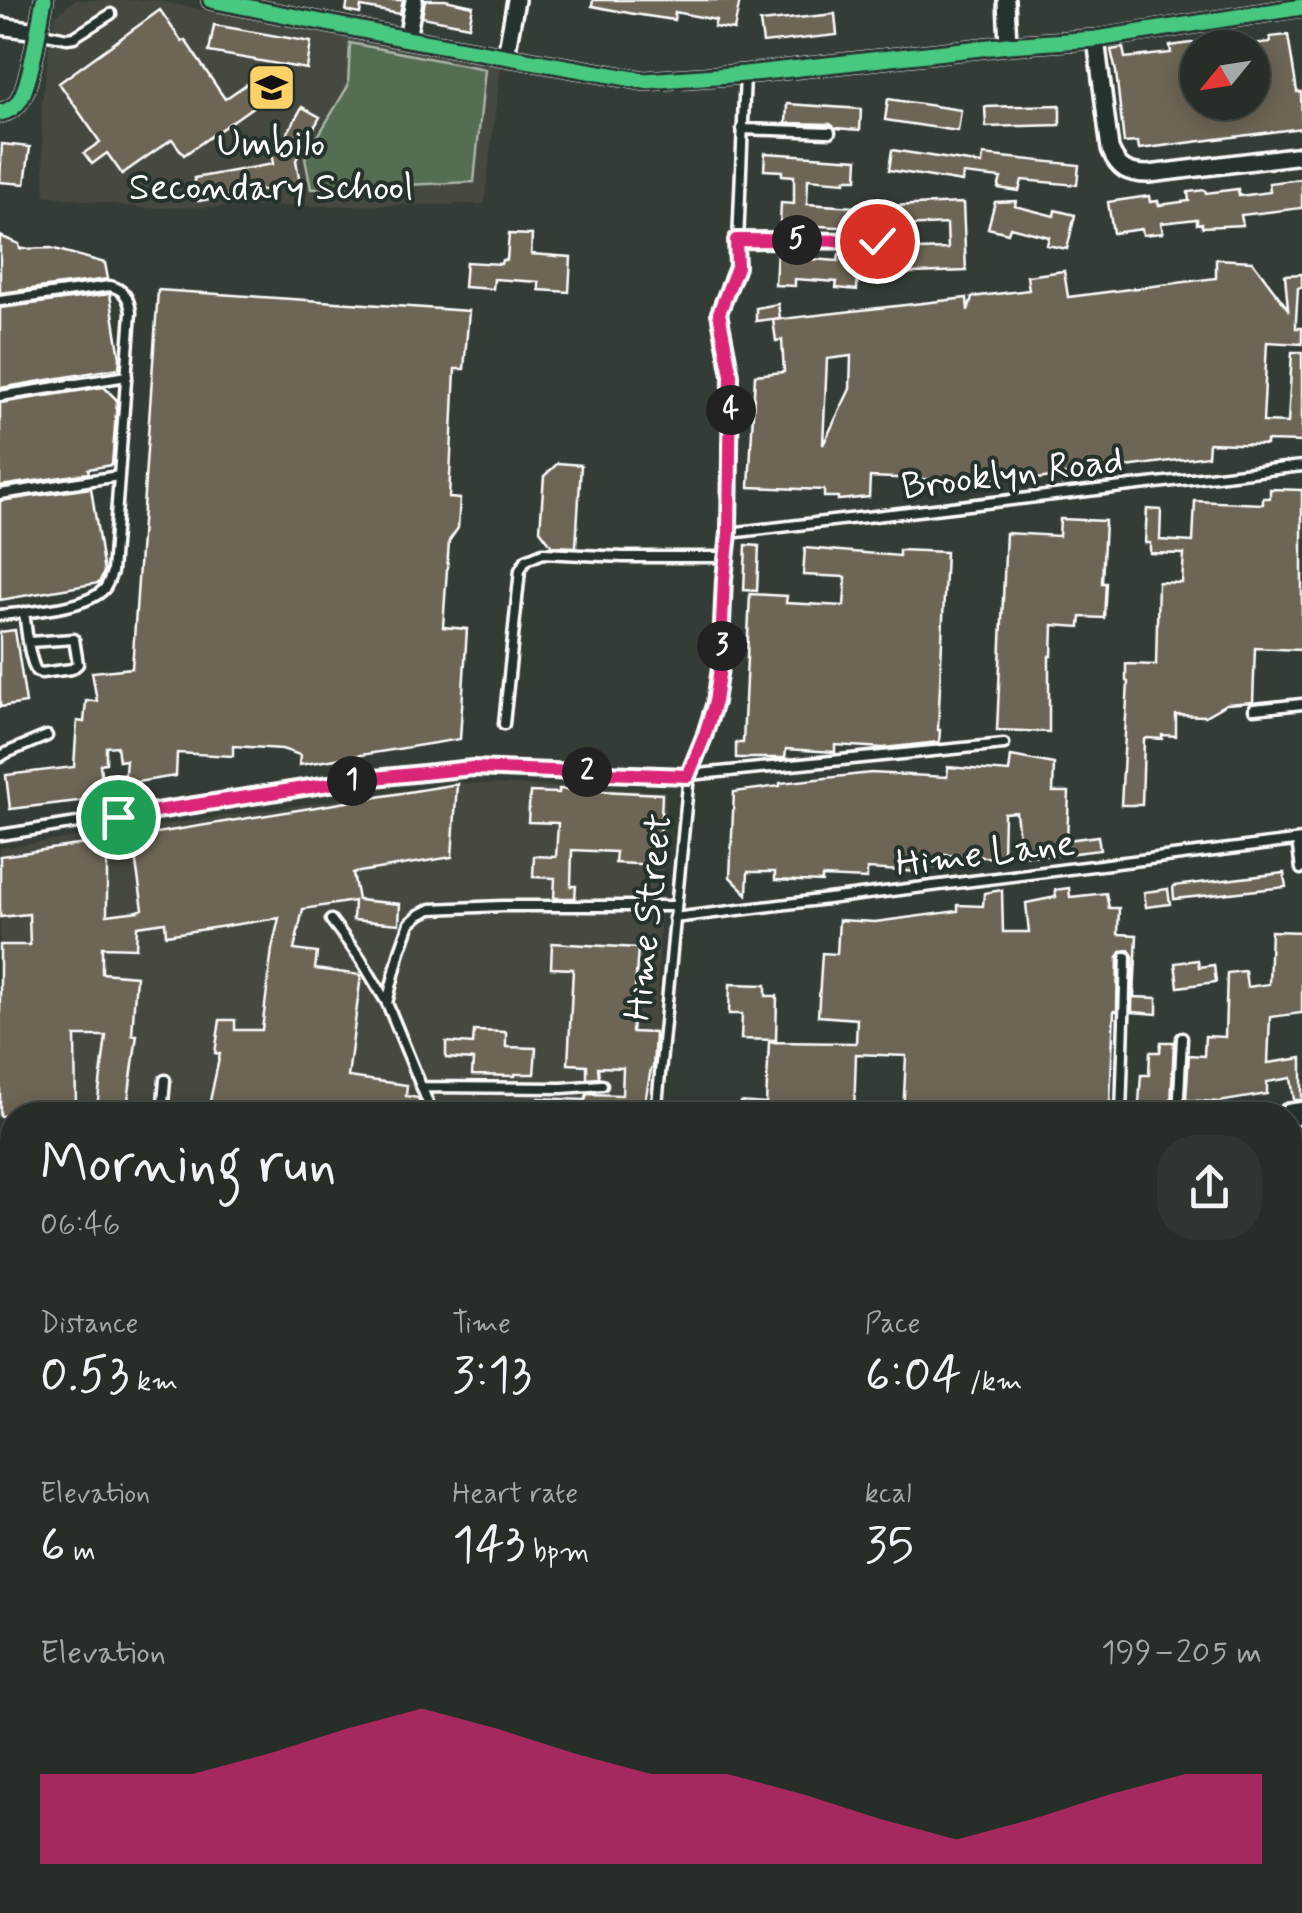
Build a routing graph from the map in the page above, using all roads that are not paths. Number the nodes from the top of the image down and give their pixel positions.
1 (44, 0) edge
2 (211, 0) edge
3 (414, 0) edge
4 (516, 0) edge
5 (1006, 0) edge
6 (268, 5) edge
7 (1302, 7) edge
8 (1246, 8) edge
9 (111, 14) dead end
10 (0, 26) edge
11 (38, 32) junction
12 (407, 39) junction
13 (1096, 39) junction
14 (1008, 46) junction
15 (506, 55) junction
16 (745, 74) junction
17 (0, 113) edge
18 (742, 128) junction
19 (830, 132) dead end
20 (1302, 155) edge
21 (736, 240) junction
22 (877, 241) dead end
23 (0, 301) edge
24 (127, 376) junction
25 (0, 396) edge
26 (1302, 466) edge
27 (120, 476) junction
28 (0, 494) edge
29 (729, 533) junction
30 (726, 557) junction
31 (24, 612) junction
32 (0, 616) edge
33 (28, 642) junction
34 (1302, 704) edge
35 (1254, 709) dead end
36 (504, 724) dead end
37 (47, 736) dead end
38 (1004, 744) dead end
39 (0, 757) edge
40 (688, 776) junction
41 (0, 835) edge
42 (1299, 841) edge
43 (1301, 869) edge
44 (675, 906) junction
45 (674, 918) junction
46 (331, 920) dead end
47 (1126, 957) dead end
48 (387, 1004) junction
49 (1182, 1038) dead end
50 (165, 1080) dead end
51 (602, 1085) dead end
52 (423, 1087) junction
53 (163, 1102) edge
54 (428, 1102) edge
55 (657, 1102) edge
56 (1121, 1102) edge
57 (1179, 1102) edge

1 - 11 street
2 - 6 street
3 - 12 street
4 - 15 street
5 - 14 street
6 - 12 street
7 - 8 street
8 - 13 street
9 - 11 lane
10 - 11 street
11 - 17 street
12 - 15 street
13 - 14 street
13 - 20 street
14 - 16 street
15 - 16 street
16 - 18 lane, Hime Street
18 - 19 lane
18 - 21 lane, Hime Street
21 - 22 lane
21 - 29 lane, Hime Street
23 - 24 lane
24 - 25 lane
24 - 27 lane
26 - 29 lane, Brooklyn Road
27 - 28 lane
27 - 31 lane
29 - 30 lane, Hime Street
30 - 36 lane
30 - 40 lane, Hime Street
31 - 32 lane
31 - 33 lane
33 - 33 lane
34 - 35 lane
37 - 39 lane
38 - 40 lane
40 - 41 lane
40 - 44 lane, Hime Street
42 - 43 lane
42 - 45 lane, Hime Lane
44 - 45 lane, Hime Street
44 - 48 lane
45 - 55 lane, Hime Street
46 - 48 lane
47 - 56 lane
48 - 52 lane
49 - 57 lane
50 - 53 lane
51 - 52 lane
52 - 54 lane

